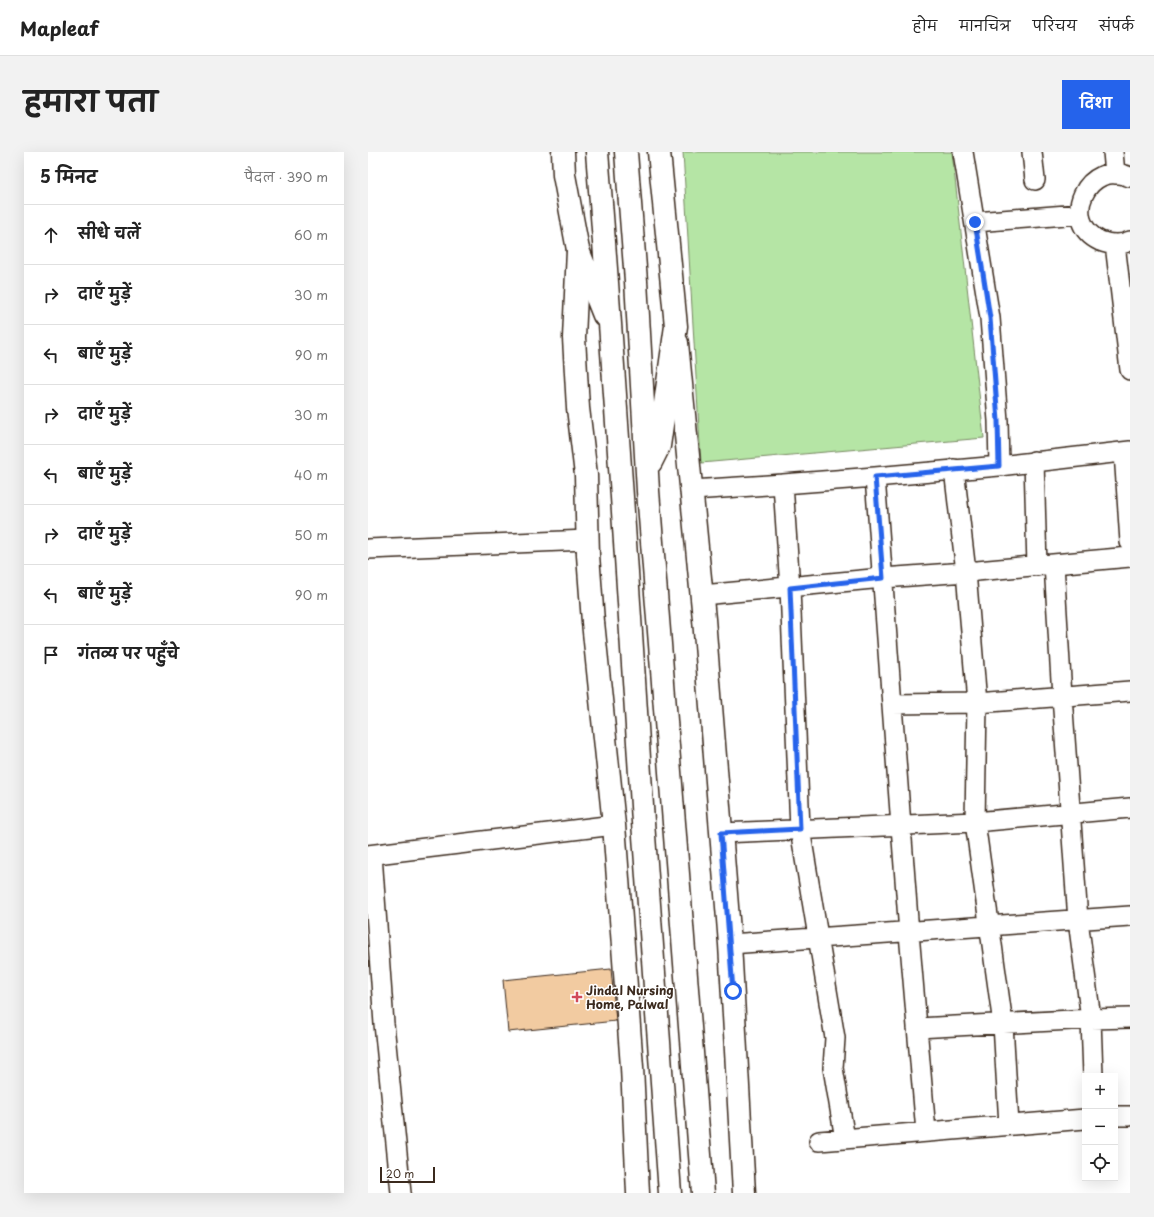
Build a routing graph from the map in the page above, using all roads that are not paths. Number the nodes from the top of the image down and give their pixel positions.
1 (562, 152) edge
2 (597, 152) edge
3 (626, 152) edge
4 (659, 152) edge
5 (963, 152) edge
6 (1032, 152) edge
7 (1113, 152) edge
8 (1122, 175) edge
9 (1035, 180) dead end
10 (1080, 214) junction
11 (975, 222) junction
12 (1123, 243) edge
13 (578, 250) junction
14 (1126, 304) edge
15 (676, 326) junction
16 (612, 334) junction
17 (1130, 370) edge
18 (1127, 451) edge
19 (1034, 461) junction
20 (999, 466) junction
21 (954, 469) junction
22 (647, 471) junction
23 (875, 477) junction
24 (783, 484) junction
25 (692, 490) junction
26 (588, 540) junction
27 (1130, 542) edge
28 (368, 549) edge
29 (1130, 557) edge
30 (1046, 565) junction
31 (966, 572) junction
32 (883, 578) junction
33 (790, 588) junction
34 (702, 595) junction
35 (1130, 690) edge
36 (1062, 696) junction
37 (977, 703) junction
38 (892, 704) junction
39 (1130, 808) edge
40 (1070, 813) junction
41 (975, 822) junction
42 (614, 825) junction
43 (900, 825) junction
44 (800, 829) junction
45 (721, 833) junction
46 (370, 855) edge
47 (1130, 916) edge
48 (1078, 920) junction
49 (990, 926) junction
50 (908, 933) junction
51 (819, 938) junction
52 (730, 944) junction
53 (1130, 1018) edge
54 (1091, 1020) junction
55 (1003, 1024) junction
56 (917, 1028) junction
57 (1093, 1073) edge
58 (1118, 1116) edge
59 (1130, 1116) edge
60 (1082, 1118) edge
61 (1009, 1125) junction
62 (926, 1132) junction
63 (845, 1139) junction
64 (819, 1140) dead end
65 (401, 1193) edge
66 (638, 1193) edge
67 (670, 1193) edge
68 (703, 1193) edge
69 (744, 1193) edge

1 - 13 main road
2 - 16 main road
3 - 22 main road
4 - 15 main road
5 - 11 street
6 - 9 street
7 - 8 street
8 - 10 street
10 - 11 street
10 - 12 street
11 - 20 street
12 - 14 street
13 - 16 main road
13 - 26 main road
14 - 17 street
15 - 22 main road
15 - 25 main road
16 - 67 main road
18 - 19 street
18 - 27 street
19 - 20 street
19 - 30 street
20 - 21 street
21 - 23 street
21 - 31 street
22 - 68 main road
23 - 24 street
23 - 32 street
24 - 25 street
24 - 33 street
25 - 34 main road
26 - 28 street
26 - 42 main road
29 - 30 street
30 - 31 street
30 - 36 street
31 - 32 street
31 - 37 street
32 - 33 street
32 - 38 street
33 - 34 street
33 - 44 street
34 - 45 main road
35 - 36 street
36 - 37 street
36 - 40 street
37 - 38 street
37 - 41 street
38 - 43 street
39 - 40 street
40 - 41 street
40 - 48 street
41 - 43 street
41 - 49 street
42 - 46 street
42 - 66 main road
43 - 44 street
43 - 50 street
44 - 45 street
44 - 51 street
45 - 52 main road
46 - 65 street
47 - 48 street
48 - 49 street
48 - 54 street
49 - 50 street
49 - 55 street
50 - 51 street
50 - 56 street
51 - 52 street
51 - 63 street
52 - 69 main road
53 - 54 street
54 - 55 street
54 - 57 street
55 - 56 street
55 - 61 street
56 - 62 street
58 - 59 street
60 - 61 street
61 - 62 street
62 - 63 street
63 - 64 street

